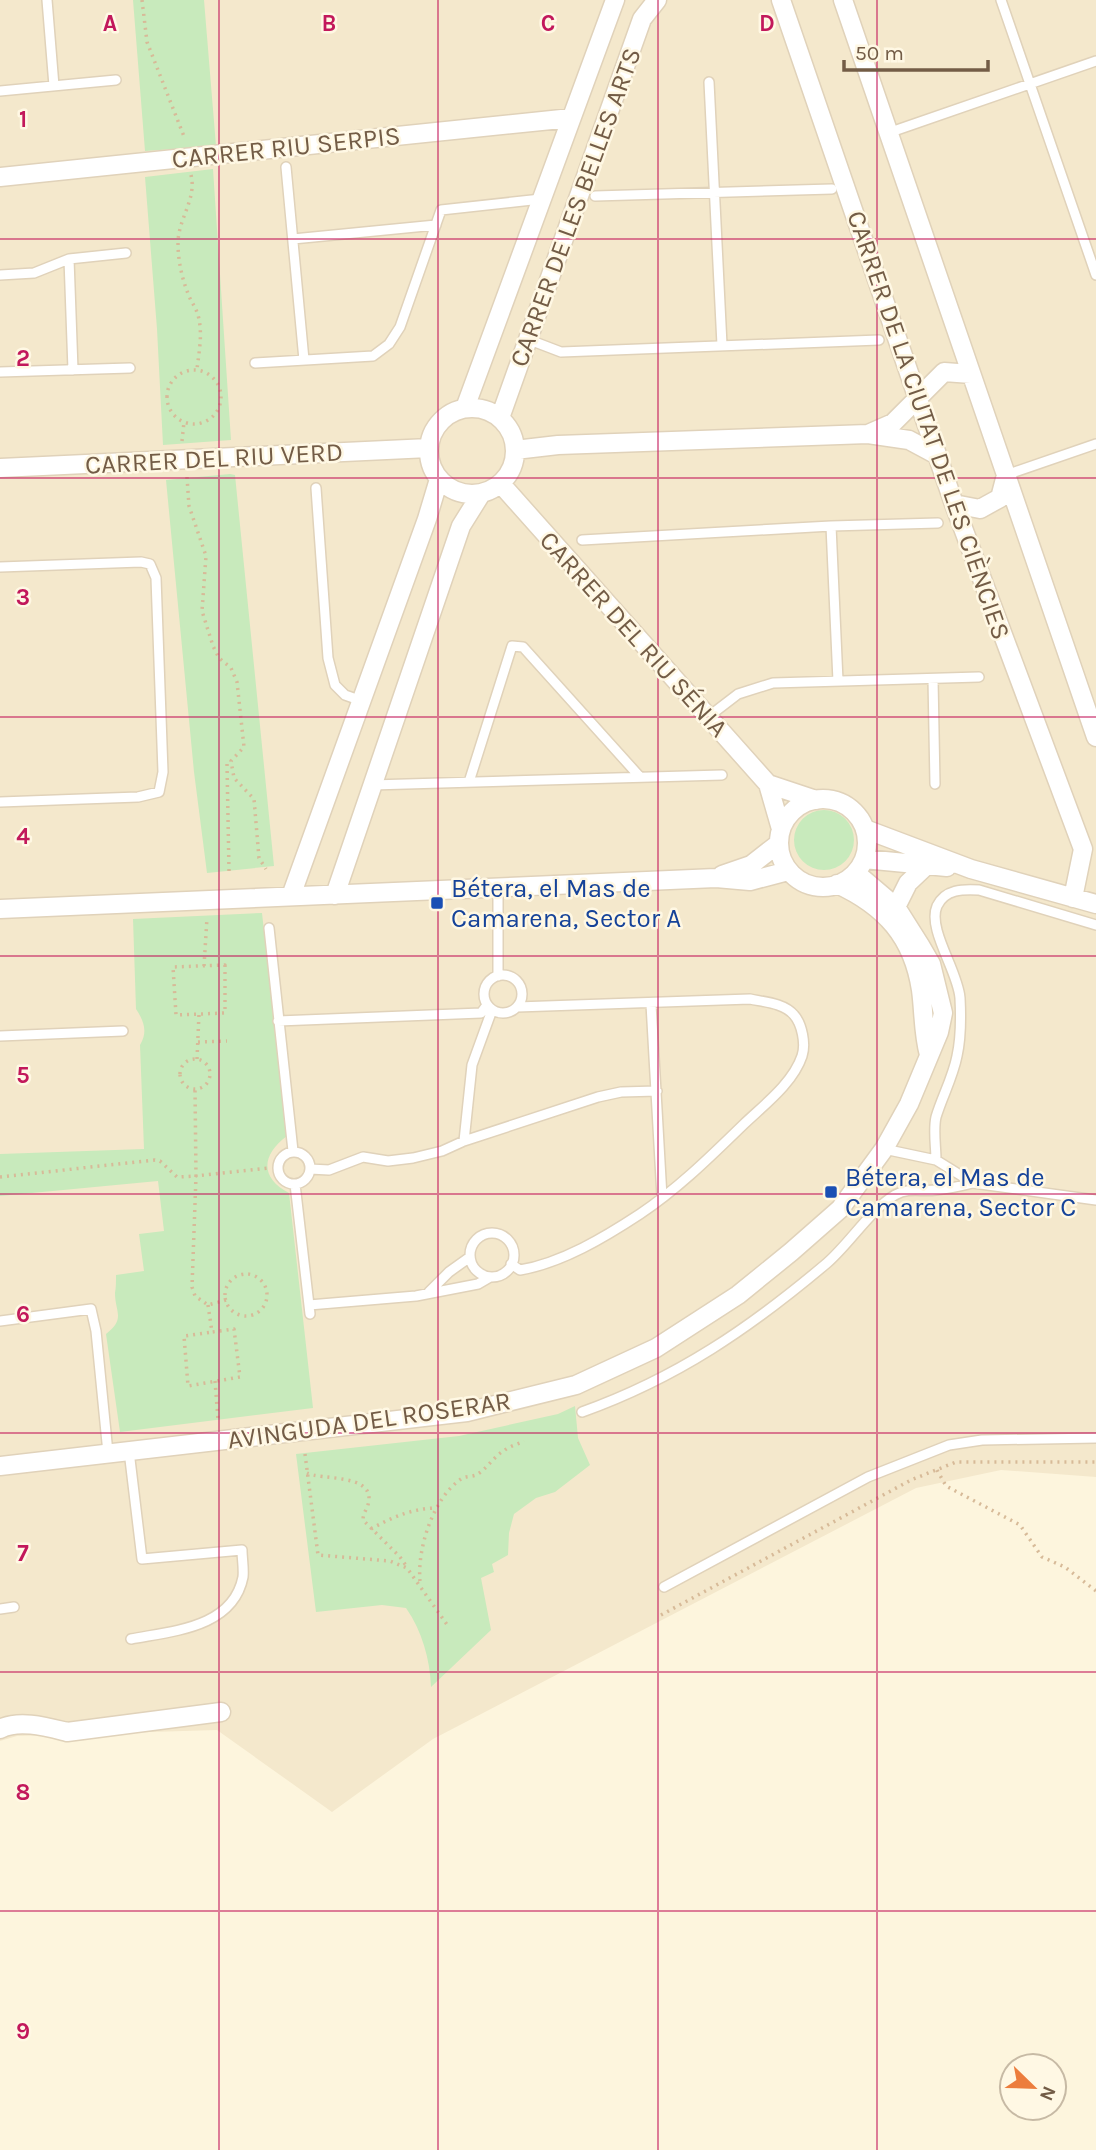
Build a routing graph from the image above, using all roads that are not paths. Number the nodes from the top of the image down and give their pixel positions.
1 (47, 0) edge
2 (615, 0) edge
3 (657, 0) edge
4 (781, 0) edge
5 (843, 0) edge
6 (1002, 0) edge
7 (1096, 61) edge
8 (116, 80) dead end
9 (709, 82) dead end
10 (1031, 85) junction
11 (54, 86) junction
12 (0, 91) edge
13 (571, 118) junction
14 (888, 133) junction
15 (286, 167) dead end
16 (0, 177) edge
17 (832, 188) dead end
18 (714, 192) junction
19 (595, 196) dead end
20 (541, 200) junction
21 (436, 225) junction
22 (293, 239) junction
23 (127, 253) dead end
24 (69, 258) junction
25 (0, 275) edge
26 (1096, 275) edge
27 (527, 339) junction
28 (879, 340) dead end
29 (722, 345) junction
30 (304, 360) junction
31 (255, 363) dead end
32 (131, 368) dead end
33 (73, 370) junction
34 (0, 372) edge
35 (971, 374) junction
36 (918, 398) junction
37 (465, 408) junction
38 (500, 418) junction
39 (868, 433) junction
40 (1096, 443) edge
41 (429, 448) junction
42 (515, 450) junction
43 (937, 455) junction
44 (0, 468) edge
45 (1006, 475) junction
46 (439, 479) junction
47 (501, 484) junction
48 (316, 488) dead end
49 (481, 494) junction
50 (954, 504) junction
51 (938, 523) dead end
52 (831, 526) junction
53 (582, 540) dead end
54 (0, 567) edge
55 (979, 677) dead end
56 (933, 679) junction
57 (838, 681) junction
58 (362, 701) junction
59 (708, 716) junction
60 (1096, 737) edge
61 (722, 775) dead end
62 (640, 777) junction
63 (469, 782) junction
64 (768, 784) junction
65 (935, 784) dead end
66 (372, 785) junction
67 (816, 800) junction
68 (0, 802) edge
69 (864, 829) junction
70 (779, 837) junction
71 (1090, 846) edge
72 (927, 865) junction
73 (860, 866) junction
74 (971, 869) junction
75 (788, 871) junction
76 (716, 878) junction
77 (838, 884) junction
78 (498, 886) junction
79 (335, 895) junction
80 (291, 896) junction
81 (1073, 898) junction
82 (1096, 904) edge
83 (896, 907) junction
84 (0, 909) edge
85 (1096, 925) edge
86 (269, 928) dead end
87 (498, 975) junction
88 (651, 1004) junction
89 (490, 1007) junction
90 (517, 1007) junction
91 (278, 1021) junction
92 (123, 1031) dead end
93 (0, 1036) edge
94 (929, 1055) junction
95 (657, 1091) junction
96 (464, 1141) junction
97 (884, 1149) junction
98 (293, 1151) junction
99 (936, 1160) junction
100 (310, 1169) junction
101 (973, 1183) junction
102 (295, 1184) junction
103 (662, 1198) junction
104 (1096, 1200) edge
105 (470, 1257) junction
106 (511, 1264) junction
107 (490, 1277) junction
108 (428, 1294) junction
109 (0, 1321) edge
110 (582, 1412) dead end
111 (1096, 1438) edge
112 (129, 1451) junction
113 (108, 1453) junction
114 (0, 1466) edge
115 (664, 1587) dead end
116 (14, 1607) dead end
117 (0, 1609) edge
118 (131, 1640) dead end
119 (221, 1712) dead end
120 (0, 1729) edge

1 - 11 lane
2 - 13 street, CARRER DE LES BELLES ARTS
3 - 27 street, CARRER DE LES BELLES ARTS
4 - 36 street, CARRER DE LA CIUTAT DE LES CIÈNCIES
5 - 14 street
6 - 10 lane
7 - 10 lane
8 - 11 lane
9 - 18 lane
10 - 14 lane
10 - 26 lane
11 - 12 lane
13 - 16 street, CARRER RIU SERPIS
13 - 20 street, CARRER DE LES BELLES ARTS
14 - 35 street
15 - 22 lane
17 - 18 lane
18 - 19 lane
18 - 29 lane
20 - 21 lane
20 - 37 street, CARRER DE LES BELLES ARTS
21 - 22 lane
21 - 30 lane
22 - 30 lane
23 - 24 lane
24 - 25 lane
24 - 33 lane
27 - 29 lane
27 - 38 street, CARRER DE LES BELLES ARTS
28 - 29 lane
30 - 31 lane
32 - 33 lane
33 - 34 lane
35 - 36 street
35 - 45 street
36 - 39 street
36 - 43 street, CARRER DE LA CIUTAT DE LES CIÈNCIES
37 - 38 street
37 - 41 street
38 - 42 street
39 - 42 street
39 - 43 street
40 - 45 lane
41 - 44 street, CARRER DEL RIU VERD
41 - 46 street
42 - 47 street
43 - 50 street, CARRER DE LA CIUTAT DE LES CIÈNCIES
45 - 50 street
45 - 60 street
46 - 49 street
46 - 58 street
47 - 49 street
47 - 59 street, CARRER DEL RIU SÉNIA
48 - 58 lane
49 - 66 street
50 - 71 street, CARRER DE LA CIUTAT DE LES CIÈNCIES
51 - 52 lane
52 - 53 lane
52 - 57 lane
54 - 68 lane
55 - 56 lane
56 - 57 lane
56 - 65 lane
57 - 59 lane
58 - 80 street
59 - 64 street, CARRER DEL RIU SÉNIA
61 - 62 lane
62 - 63 lane
62 - 63 lane
63 - 66 lane
64 - 67 street
64 - 70 street, CARRER DEL RIU SÉNIA
66 - 79 street
67 - 69 street
67 - 70 street
69 - 73 street
69 - 74 street
70 - 75 street
70 - 76 street
71 - 81 street, CARRER DE LA CIUTAT DE LES CIÈNCIES
72 - 73 street
72 - 74 street
72 - 83 street
73 - 77 street
73 - 83 street, AVINGUDA DEL ROSERAR
74 - 81 street
75 - 76 street
75 - 77 street
76 - 78 street
77 - 94 street
78 - 79 street
78 - 87 lane
79 - 80 street
80 - 84 street
81 - 82 street
83 - 94 street, AVINGUDA DEL ROSERAR
85 - 99 lane
86 - 91 lane
87 - 89 lane
87 - 90 lane
88 - 90 lane
88 - 95 lane
88 - 103 lane
89 - 90 lane
89 - 91 lane
89 - 96 lane
91 - 98 lane
92 - 93 lane
94 - 97 street, AVINGUDA DEL ROSERAR
95 - 96 lane
95 - 103 lane
96 - 100 lane
97 - 99 lane
97 - 112 street, AVINGUDA DEL ROSERAR
98 - 100 lane
98 - 102 lane
99 - 101 lane
100 - 102 lane
101 - 104 lane
101 - 110 lane
102 - 108 lane
103 - 106 lane
105 - 106 lane
105 - 107 lane
105 - 108 lane
106 - 107 lane
107 - 108 lane
109 - 113 lane
111 - 115 lane
112 - 113 street, AVINGUDA DEL ROSERAR
112 - 118 lane
113 - 114 street, AVINGUDA DEL ROSERAR
116 - 117 lane
119 - 120 street

